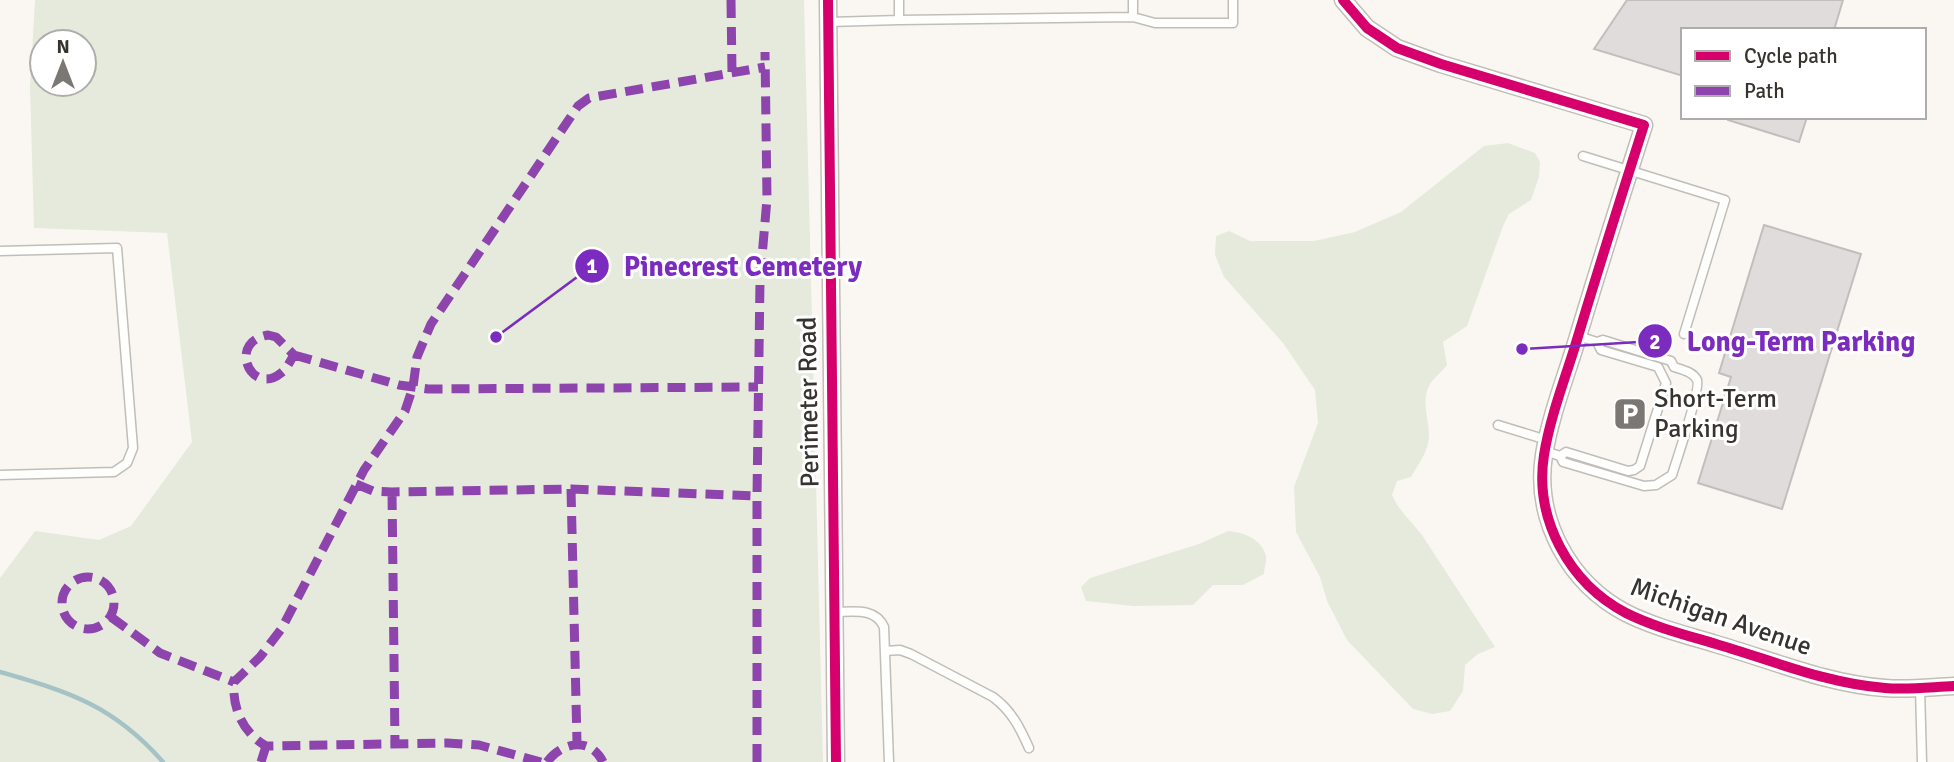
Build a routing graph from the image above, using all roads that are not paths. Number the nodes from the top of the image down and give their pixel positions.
1 (828, 0) edge
2 (899, 0) edge
3 (1133, 0) edge
4 (1233, 0) edge
5 (1343, 0) edge
6 (1133, 18) junction
7 (899, 20) junction
8 (829, 22) junction
9 (1583, 156) dead end
10 (1629, 170) junction
11 (0, 251) edge
12 (1684, 334) dead end
13 (1578, 337) junction
14 (1597, 342) junction
15 (1498, 425) dead end
16 (1550, 449) junction
17 (0, 475) edge
18 (834, 612) junction
19 (885, 651) junction
20 (1954, 686) edge
21 (1920, 688) junction
22 (1029, 748) dead end
23 (836, 762) edge
24 (889, 762) edge
25 (1922, 762) edge

1 - 8 street, Perimeter Road
2 - 7 lane
3 - 6 lane
4 - 6 lane
5 - 10 street, Michigan Avenue
6 - 7 lane
7 - 8 lane
8 - 18 street, Perimeter Road
9 - 10 lane
10 - 12 lane
10 - 13 street, Michigan Avenue
11 - 17 lane
13 - 14 lane
13 - 16 street, Michigan Avenue
14 - 16 lane
14 - 16 lane
15 - 16 lane
16 - 21 street, Michigan Avenue
18 - 19 lane
18 - 23 street, Perimeter Road
19 - 22 lane
19 - 24 lane
20 - 21 street, Michigan Avenue
21 - 25 lane

